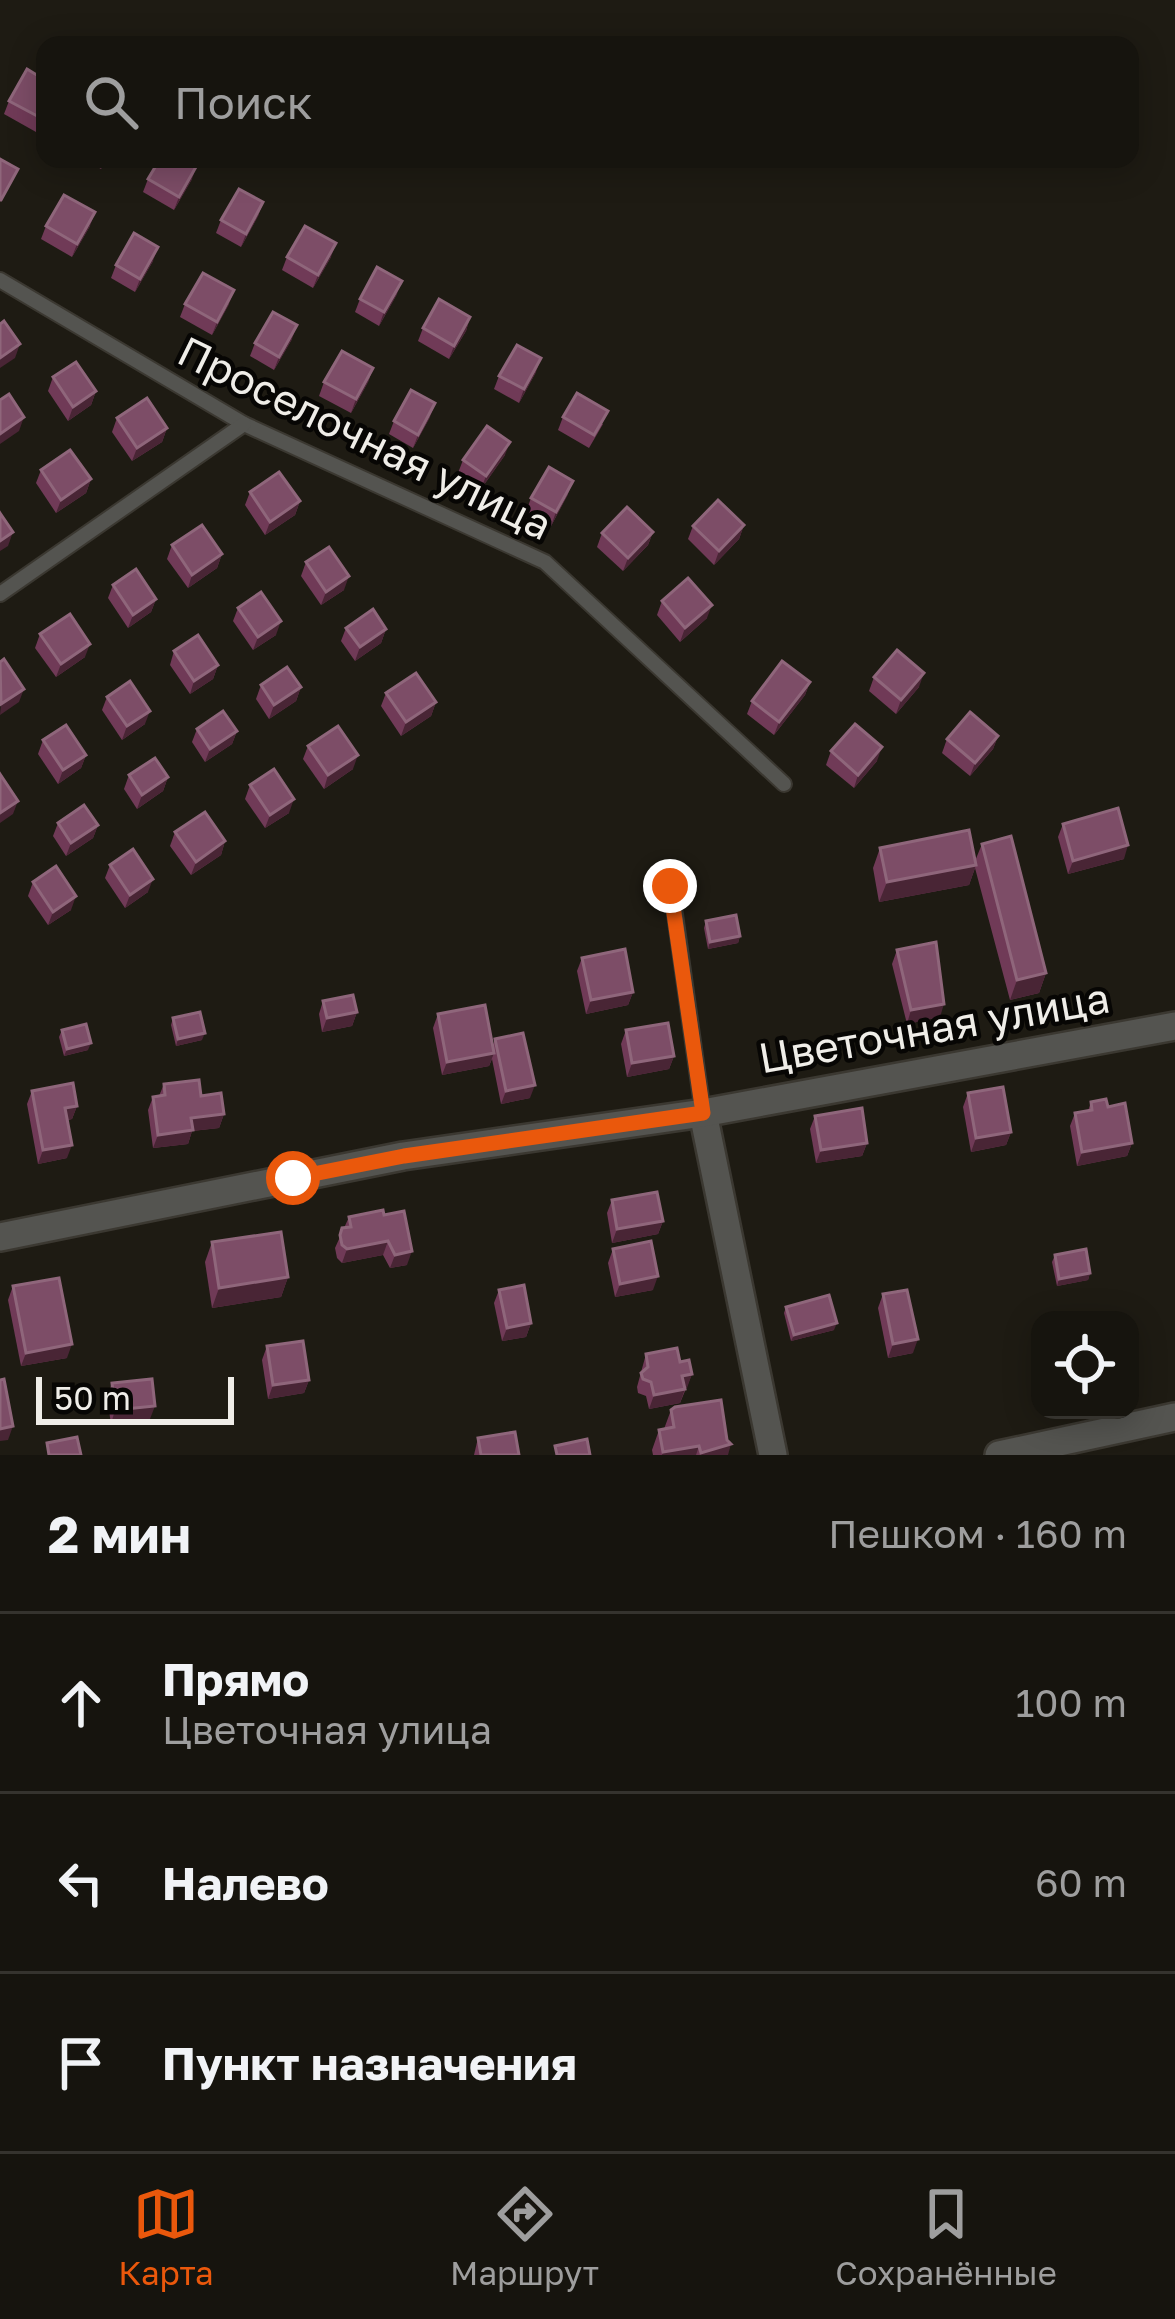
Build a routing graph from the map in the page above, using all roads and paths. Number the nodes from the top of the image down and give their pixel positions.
1 (0, 280) edge
2 (244, 424) junction
3 (0, 594) edge
4 (784, 784) dead end
5 (670, 886) dead end
6 (1175, 1026) edge
7 (703, 1113) junction
8 (0, 1237) edge
9 (1175, 1417) edge
10 (773, 1455) edge
11 (999, 1455) edge

1 - 2 lane, Проселочная улица
2 - 3 lane
2 - 4 lane, Проселочная улица
5 - 7 lane
6 - 7 street, Цветочная улица
7 - 8 street, Цветочная улица
7 - 10 street
9 - 11 street

